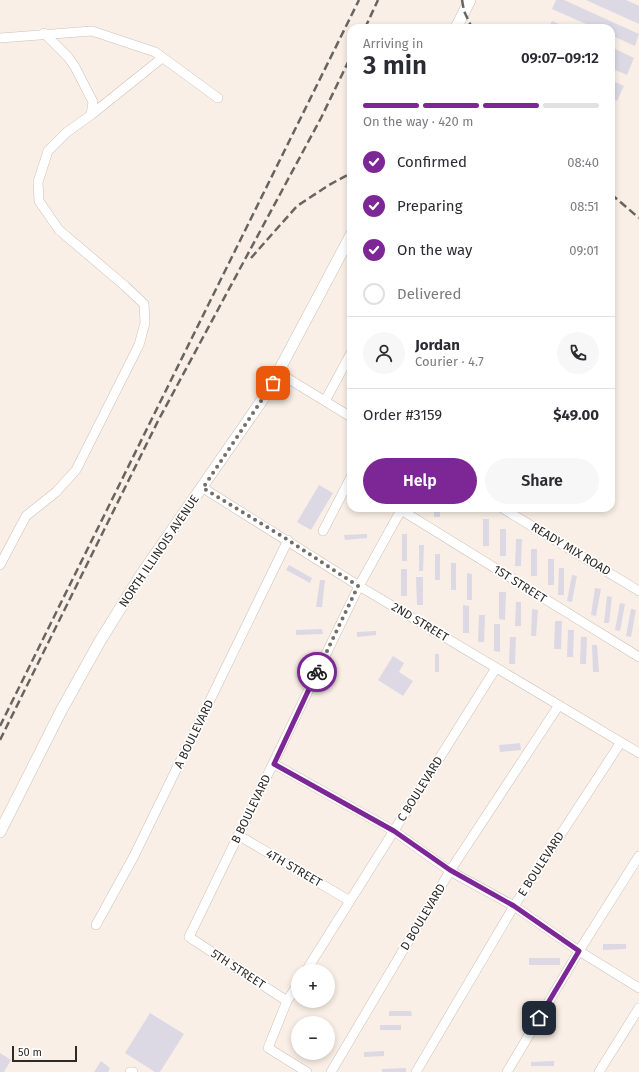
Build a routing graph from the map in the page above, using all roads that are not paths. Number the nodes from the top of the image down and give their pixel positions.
1 (470, 0) edge
2 (458, 24) edge
3 (44, 33) junction
4 (0, 38) edge
5 (162, 58) junction
6 (218, 98) dead end
7 (91, 115) junction
8 (347, 243) edge
9 (347, 360) edge
10 (279, 373) junction
11 (325, 401) junction
12 (347, 415) edge
13 (347, 485) edge
14 (203, 488) junction
15 (400, 512) edge
16 (404, 512) edge
17 (509, 512) edge
18 (323, 531) dead end
19 (288, 540) junction
20 (0, 565) edge
21 (358, 586) junction
22 (639, 591) edge
23 (639, 657) edge
24 (496, 668) junction
25 (560, 705) junction
26 (621, 742) junction
27 (639, 753) edge
28 (274, 764) junction
29 (394, 831) junction
30 (0, 832) edge
31 (238, 835) junction
32 (639, 856) edge
33 (450, 870) junction
34 (350, 901) junction
35 (514, 906) junction
36 (96, 925) dead end
37 (189, 937) joint
38 (579, 951) junction
39 (310, 964) edge
40 (639, 988) edge
41 (291, 995) edge
42 (287, 1001) junction
43 (639, 1008) edge
44 (307, 1072) edge
45 (331, 1072) edge
46 (416, 1072) edge
47 (507, 1072) edge
48 (599, 1072) edge

1 - 2 main road
3 - 4 street
3 - 5 street
3 - 7 street
5 - 6 street
5 - 7 street
7 - 20 street
8 - 10 main road, NORTH ILLINOIS AVENUE
9 - 11 street
10 - 11 street
10 - 14 main road, NORTH ILLINOIS AVENUE
11 - 12 street
13 - 18 street
14 - 19 street, 2ND STREET
14 - 30 main road, NORTH ILLINOIS AVENUE
15 - 21 street, B BOULEVARD
16 - 23 street, 1ST STREET
17 - 22 street, READY MIX ROAD
19 - 21 street, 2ND STREET
19 - 36 street, A BOULEVARD
21 - 24 street, 2ND STREET
21 - 28 street, B BOULEVARD
24 - 25 street, 2ND STREET
24 - 29 street, C BOULEVARD
25 - 26 street, 2ND STREET
25 - 33 street, D BOULEVARD
26 - 27 street, 2ND STREET
26 - 35 street, E BOULEVARD
28 - 29 street
28 - 31 street, B BOULEVARD
29 - 33 street
29 - 34 street, C BOULEVARD
31 - 34 street, 4TH STREET
31 - 37 street, B BOULEVARD
32 - 38 street
33 - 35 street
33 - 45 street, D BOULEVARD
34 - 39 street, C BOULEVARD
35 - 38 street
35 - 46 street, E BOULEVARD
37 - 42 street, 5TH STREET
38 - 40 street
38 - 47 street
41 - 42 street
42 - 44 street
43 - 48 street

